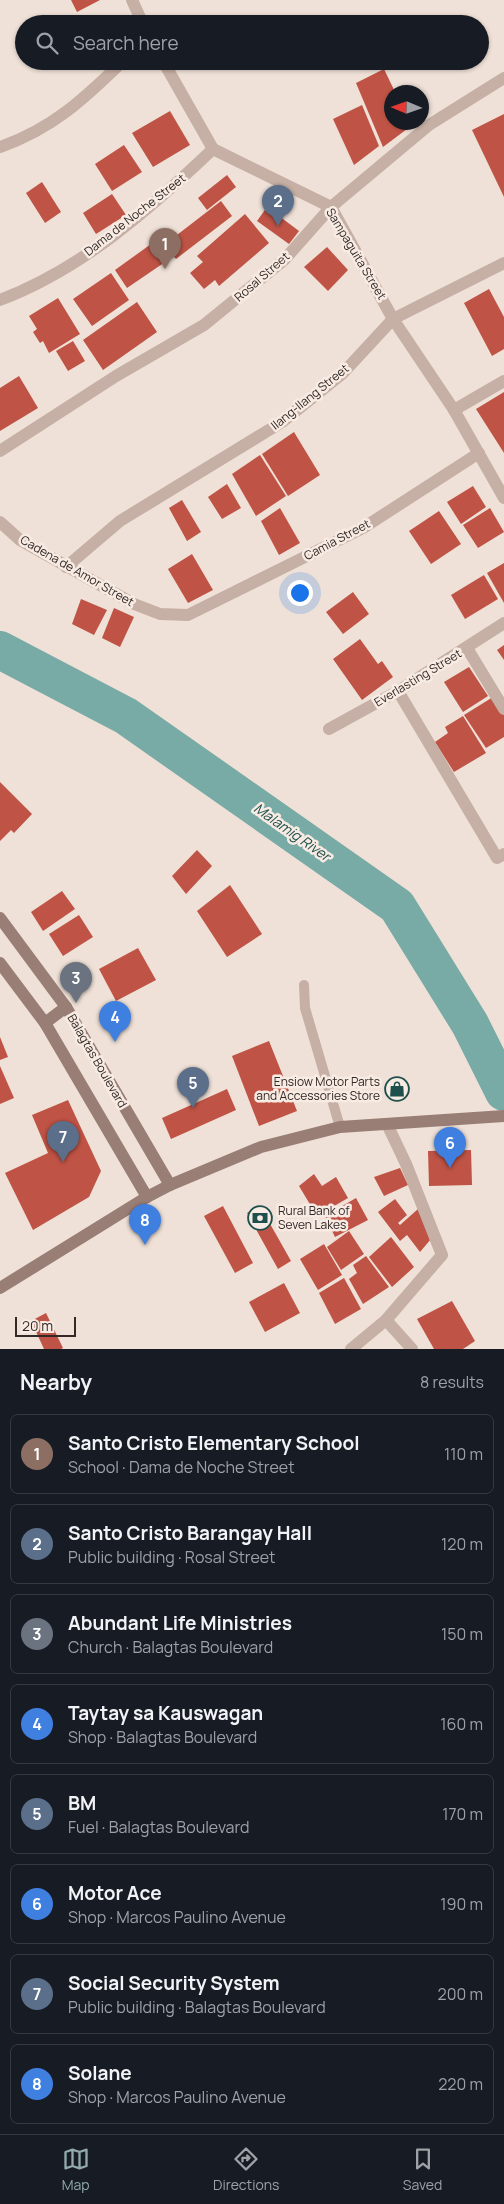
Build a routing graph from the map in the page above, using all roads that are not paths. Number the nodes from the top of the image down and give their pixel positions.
1 (132, 0) edge
2 (139, 15) edge
3 (113, 70) edge
4 (168, 70) edge
5 (504, 78) edge
6 (0, 147) edge
7 (213, 149) junction
8 (330, 207) junction
9 (504, 263) edge
10 (0, 300) edge
11 (393, 319) junction
12 (504, 381) edge
13 (454, 410) junction
14 (0, 451) edge
15 (479, 453) junction
16 (504, 498) edge
17 (0, 522) edge
18 (66, 567) junction
19 (188, 616) joint
20 (504, 623) edge
21 (467, 648) junction
22 (398, 691) junction
23 (504, 709) edge
24 (329, 729) dead end
25 (504, 854) edge
26 (0, 918) edge
27 (0, 963) edge
28 (304, 985) dead end
29 (66, 1007) junction
30 (45, 1023) junction
31 (504, 1116) edge
32 (387, 1124) junction
33 (340, 1127) junction
34 (170, 1185) junction
35 (147, 1197) junction
36 (0, 1288) edge
37 (386, 1320) junction
38 (352, 1349) edge
39 (412, 1349) edge

1 - 2 street
3 - 6 street
4 - 7 street
5 - 8 street, Rosal Street
7 - 8 street, Sampaguita Street
7 - 10 street, Dama de Noche Street
8 - 11 street, Sampaguita Street
8 - 14 street, Rosal Street
9 - 11 street, Ilang-Ilang Street
11 - 13 street, Sampaguita Street
11 - 18 street, Ilang-Ilang Street
12 - 13 street
13 - 15 street, Sampaguita Street
15 - 16 street, Sampaguita Street
15 - 19 street, Camia Street
17 - 18 street, Cadena de Amor Street
18 - 19 street, Cadena de Amor Street
20 - 21 street, Everlasting Street
21 - 22 street, Everlasting Street
21 - 23 street
22 - 24 street, Everlasting Street
22 - 25 street
26 - 29 main road, Balagtas Boulevard
27 - 30 main road, Balagtas Boulevard
28 - 33 lane
29 - 30 main road
29 - 34 main road, Balagtas Boulevard
30 - 35 main road, Balagtas Boulevard
31 - 32 main road
32 - 33 main road
32 - 37 street
33 - 34 main road
34 - 35 main road
35 - 36 main road
37 - 38 street
37 - 39 street

